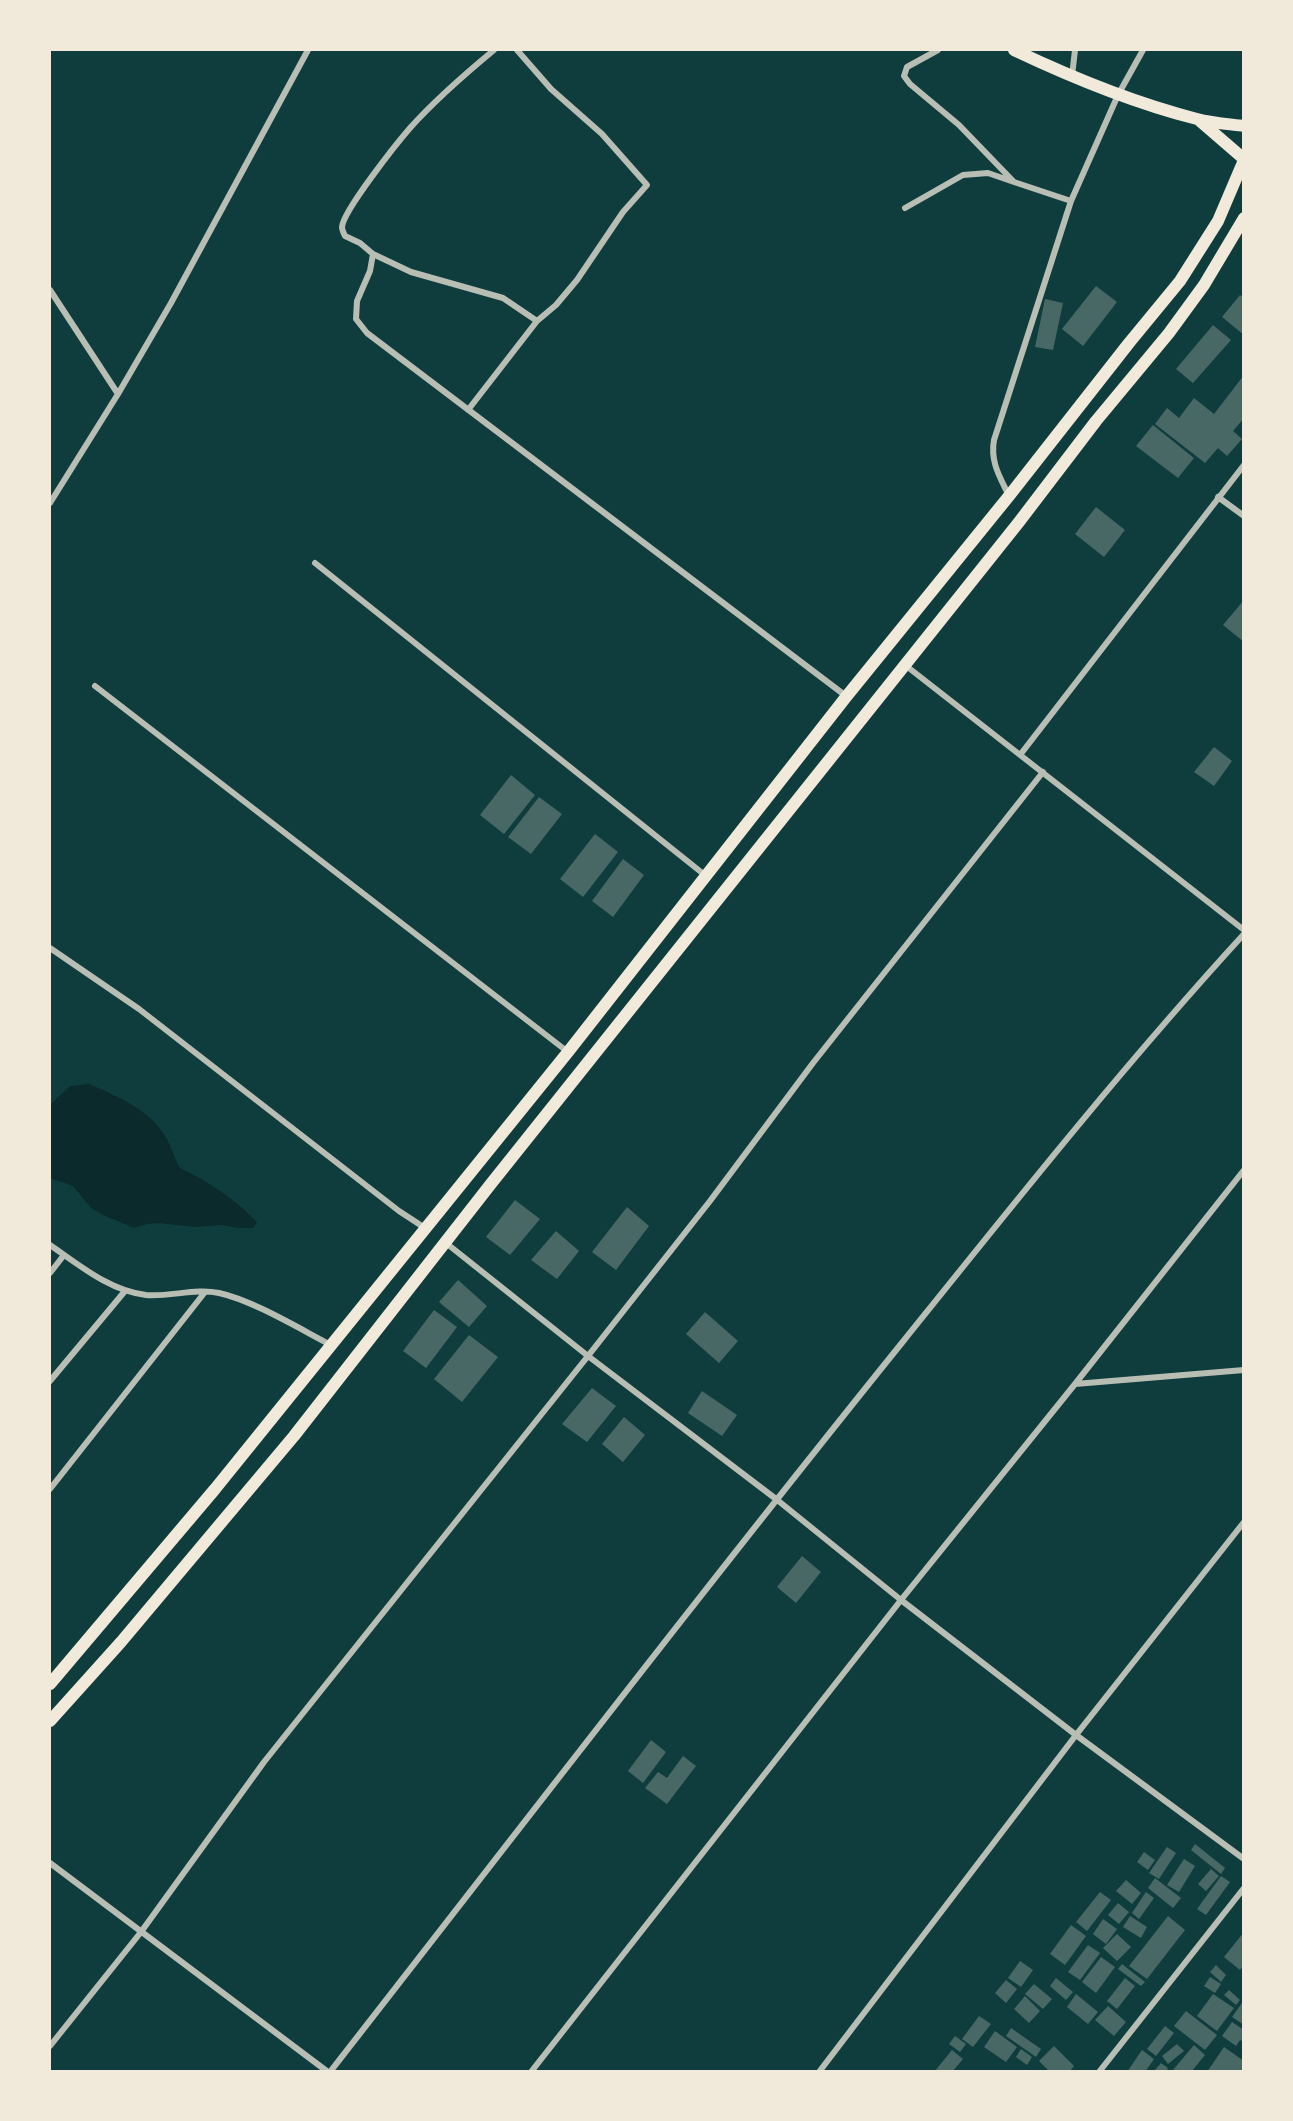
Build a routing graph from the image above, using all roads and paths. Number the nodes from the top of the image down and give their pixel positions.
1 (308, 50) edge
2 (494, 50) edge
3 (517, 50) edge
4 (939, 50) edge
5 (1014, 50) edge
6 (1075, 50) edge
7 (1143, 50) edge
8 (1072, 77) junction
9 (1118, 95) junction
10 (1199, 120) junction
11 (1244, 126) edge
12 (1244, 159) edge
13 (1014, 182) junction
14 (1071, 201) junction
15 (905, 208) dead end
16 (1244, 218) edge
17 (1240, 228) edge
18 (373, 254) junction
19 (50, 290) edge
20 (537, 321) junction
21 (118, 394) junction
22 (468, 410) junction
23 (1244, 465) edge
24 (1010, 496) junction
25 (1218, 497) junction
26 (50, 503) edge
27 (1244, 516) edge
28 (315, 563) dead end
29 (905, 665) junction
30 (94, 686) dead end
31 (846, 697) junction
32 (1020, 754) junction
33 (1043, 772) junction
34 (706, 876) junction
35 (1244, 932) edge
36 (50, 948) edge
37 (568, 1052) junction
38 (1244, 1170) edge
39 (425, 1228) junction
40 (446, 1243) junction
41 (50, 1245) edge
42 (64, 1255) junction
43 (50, 1273) edge
44 (124, 1291) junction
45 (205, 1292) junction
46 (332, 1345) junction
47 (588, 1356) junction
48 (1244, 1370) edge
49 (50, 1381) edge
50 (1075, 1384) junction
51 (50, 1490) edge
52 (776, 1499) junction
53 (1244, 1522) edge
54 (901, 1600) junction
55 (50, 1684) edge
56 (50, 1721) edge
57 (1076, 1735) junction
58 (1244, 1859) edge
59 (50, 1863) edge
60 (1244, 1888) edge
61 (141, 1932) junction
62 (50, 2046) edge
63 (329, 2072) edge
64 (531, 2072) edge
65 (819, 2072) edge
66 (1099, 2072) edge

1 - 21 street
2 - 18 street
3 - 20 street
4 - 13 street
5 - 8 main road
6 - 8 street
7 - 9 street
8 - 9 main road
9 - 10 main road
9 - 14 street
10 - 11 main road
10 - 12 main road
12 - 24 main road
13 - 14 street
13 - 15 street
14 - 24 street
16 - 17 main road
17 - 29 main road
18 - 20 street
18 - 22 street
19 - 21 street
20 - 22 street
21 - 26 street
22 - 31 street
23 - 25 street
24 - 31 main road
25 - 27 street
25 - 32 street
28 - 34 street
29 - 32 street
29 - 40 main road
30 - 37 street
31 - 34 main road
32 - 33 street
33 - 35 street
33 - 47 street
34 - 37 main road
35 - 52 street
36 - 39 street
37 - 39 main road
38 - 50 street
39 - 46 main road
40 - 47 street
40 - 56 main road
41 - 42 street
42 - 43 street
42 - 44 street
44 - 45 street
44 - 49 street
45 - 46 street
45 - 51 street
46 - 55 main road
47 - 52 street
47 - 61 street
48 - 50 street
50 - 54 street
52 - 54 street
52 - 63 street
53 - 57 street
54 - 57 street
54 - 64 street
57 - 58 street
57 - 65 street
59 - 61 street
60 - 66 street
61 - 62 street
61 - 63 street

